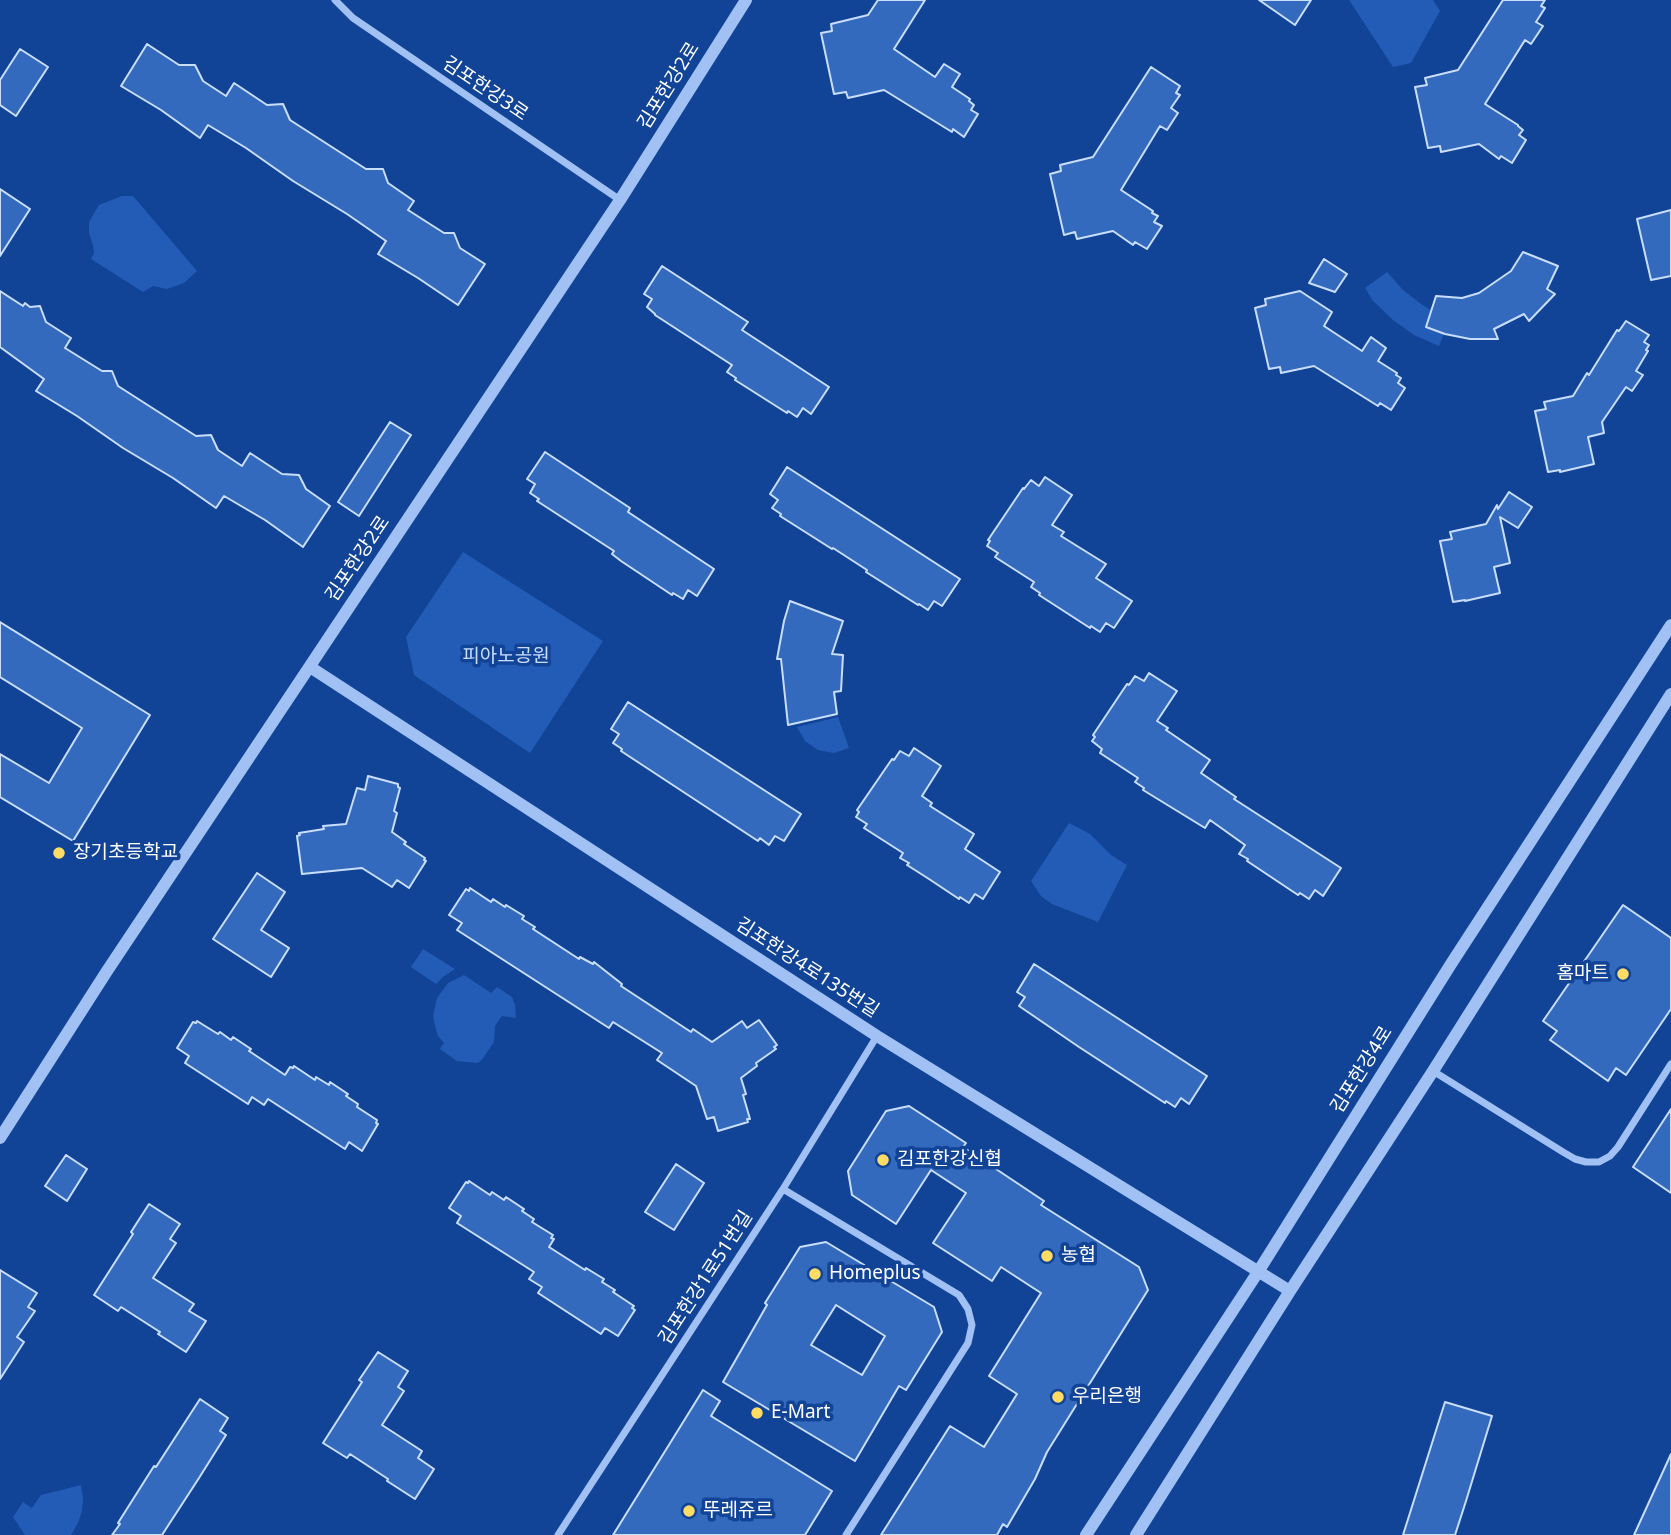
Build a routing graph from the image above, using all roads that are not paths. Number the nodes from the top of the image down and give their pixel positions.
1 (335, 0) edge
2 (746, 0) edge
3 (620, 200) junction
4 (1671, 625) edge
5 (310, 667) junction
6 (1671, 694) edge
7 (877, 1036) junction
8 (1671, 1064) edge
9 (1433, 1070) junction
10 (0, 1138) edge
11 (783, 1189) junction
12 (1258, 1272) junction
13 (1290, 1292) junction
14 (1141, 1533) edge
15 (558, 1535) edge
16 (846, 1535) edge
17 (1086, 1535) edge

1 - 3 street, 김포한강3로
2 - 3 street, 김포한강2로
3 - 5 street, 김포한강2로
4 - 12 street, 김포한강4로
5 - 7 street, 김포한강4로135번길
5 - 10 street, 김포한강2로
6 - 9 street
7 - 11 street, 김포한강1로51번길
7 - 12 street, 김포한강4로135번길
8 - 9 street
9 - 13 street
11 - 15 street, 김포한강1로51번길
11 - 16 street
12 - 13 street, 김포한강4로135번길
12 - 17 street, 김포한강4로
13 - 14 street

